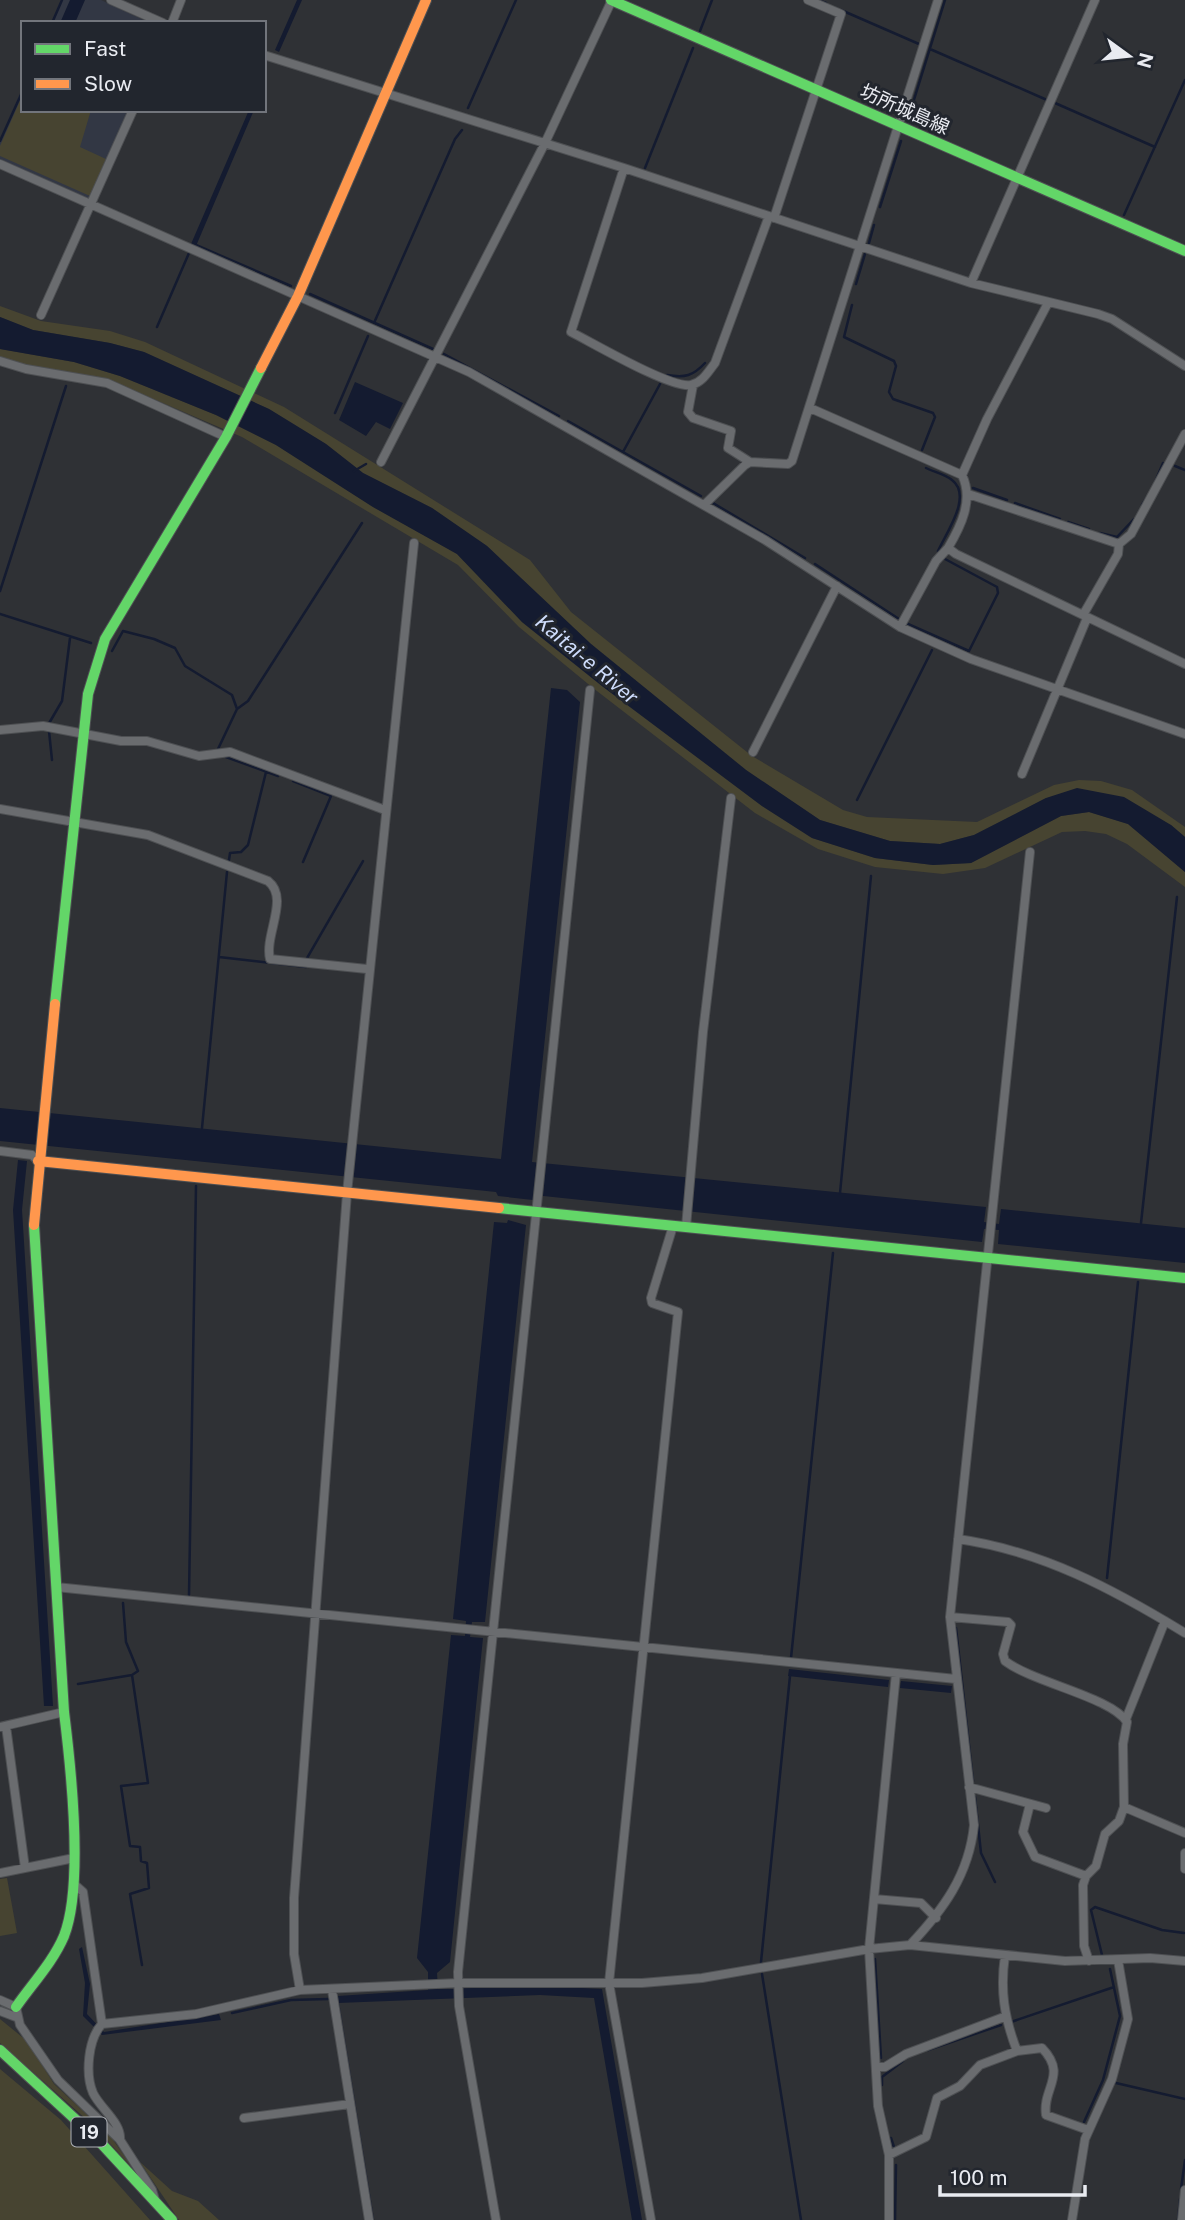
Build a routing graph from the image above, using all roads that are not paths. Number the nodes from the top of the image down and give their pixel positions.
1 (111, 0) edge
2 (181, 0) edge
3 (426, 0) edge
4 (612, 0) edge
5 (808, 0) edge
6 (938, 0) edge
7 (1095, 0) edge
8 (158, 21) edge
9 (173, 21) edge
10 (266, 56) edge
11 (817, 90) junction
12 (386, 93) junction
13 (132, 112) edge
14 (898, 126) junction
15 (545, 143) junction
16 (0, 164) edge
17 (624, 168) junction
18 (1017, 178) junction
19 (92, 205) junction
20 (771, 217) junction
21 (861, 246) junction
22 (1185, 251) edge
23 (971, 283) junction
24 (298, 296) junction
25 (1048, 303) junction
26 (41, 315) dead end
27 (437, 356) junction
28 (0, 361) edge
29 (1185, 366) edge
30 (693, 385) junction
31 (810, 408) junction
32 (227, 434) junction
33 (1185, 434) edge
34 (381, 462) dead end
35 (750, 462) junction
36 (962, 475) junction
37 (968, 494) junction
38 (704, 505) junction
39 (414, 543) dead end
40 (1119, 544) junction
41 (948, 548) junction
42 (837, 586) junction
43 (1085, 617) junction
44 (900, 627) junction
45 (1185, 664) edge
46 (1058, 689) junction
47 (590, 690) dead end
48 (0, 730) edge
49 (1185, 734) edge
50 (84, 735) junction
51 (754, 752) dead end
52 (1022, 774) dead end
53 (731, 798) dead end
54 (0, 810) edge
55 (385, 810) junction
56 (74, 822) junction
57 (1030, 852) dead end
58 (368, 969) junction
59 (0, 1151) edge
60 (38, 1161) junction
61 (346, 1193) junction
62 (536, 1212) junction
63 (673, 1226) junction
64 (686, 1227) junction
65 (988, 1259) junction
66 (1185, 1278) edge
67 (958, 1539) junction
68 (56, 1587) junction
69 (316, 1614) junction
70 (950, 1618) junction
71 (1165, 1621) junction
72 (492, 1632) junction
73 (1185, 1633) edge
74 (643, 1646) junction
75 (896, 1673) junction
76 (956, 1679) junction
77 (64, 1712) junction
78 (1126, 1719) junction
79 (3, 1726) edge
80 (969, 1787) junction
81 (1030, 1804) junction
82 (1124, 1807) junction
83 (1046, 1808) dead end
84 (1185, 1833) edge
85 (1185, 1853) edge
86 (75, 1858) junction
87 (25, 1868) junction
88 (1185, 1869) edge
89 (0, 1873) edge
90 (1086, 1876) junction
91 (74, 1884) junction
92 (874, 1899) junction
93 (936, 1918) junction
94 (910, 1945) junction
95 (869, 1949) junction
96 (1005, 1955) junction
97 (1118, 1960) junction
98 (1089, 1961) junction
99 (1185, 1961) edge
100 (609, 1983) junction
101 (459, 1984) junction
102 (300, 1990) junction
103 (332, 1990) junction
104 (0, 2000) edge
105 (0, 2011) edge
106 (16, 2012) junction
107 (1004, 2017) junction
108 (99, 2027) junction
109 (0, 2050) edge
110 (1017, 2051) junction
111 (877, 2067) junction
112 (350, 2104) junction
113 (244, 2118) dead end
114 (1088, 2130) junction
115 (120, 2140) junction
116 (889, 2155) junction
117 (1185, 2190) edge
118 (155, 2202) junction
119 (172, 2220) edge
120 (369, 2220) edge
121 (496, 2220) edge
122 (651, 2220) edge
123 (889, 2220) edge
124 (1072, 2220) edge
125 (1182, 2220) edge

1 - 8 street
2 - 9 street
3 - 12 street
4 - 11 street, 坊所城島線
4 - 15 street
5 - 11 street
6 - 14 street
7 - 18 street
10 - 12 street
11 - 14 street, 坊所城島線
11 - 20 street
12 - 15 street
12 - 24 street
13 - 19 street
14 - 18 street, 坊所城島線
14 - 21 street
15 - 17 street
15 - 27 street
16 - 19 street
17 - 20 street
17 - 30 street
18 - 22 street, 坊所城島線
18 - 23 street
19 - 24 street
19 - 26 street
20 - 21 street
20 - 30 street
21 - 23 street
21 - 31 street
23 - 25 street
24 - 27 street
24 - 32 street
25 - 29 street
25 - 36 street
27 - 34 street
27 - 38 street
28 - 32 street
30 - 35 street
31 - 35 street
31 - 36 street
32 - 50 street
33 - 40 street
35 - 38 street
36 - 37 street
37 - 40 street
37 - 41 street
38 - 42 street
39 - 55 street
40 - 43 street
41 - 43 street
41 - 44 street
42 - 44 street
42 - 51 street
43 - 45 street
43 - 46 street
44 - 46 street
46 - 49 street
46 - 52 street
47 - 62 street
48 - 50 street
50 - 55 street
50 - 56 street
53 - 64 street
54 - 56 street
55 - 58 street
56 - 58 street
56 - 60 street
57 - 65 street
58 - 61 street
59 - 60 street
60 - 61 street
60 - 68 street
61 - 62 street
61 - 69 street
62 - 63 street
62 - 72 street
63 - 64 street
63 - 74 street
64 - 65 street
65 - 66 street
65 - 67 street
67 - 70 street
67 - 71 street
68 - 69 street
68 - 77 street
69 - 72 street
69 - 102 street
70 - 76 street
70 - 78 street
71 - 73 street
71 - 78 street
72 - 74 street
72 - 101 street
74 - 75 street
74 - 100 street
75 - 76 street
75 - 92 street
76 - 80 street
77 - 79 street
77 - 86 street
78 - 82 street
79 - 87 street
80 - 81 street
80 - 93 street
81 - 83 street
81 - 90 street
82 - 84 street
82 - 90 street
85 - 88 street
86 - 87 street
86 - 91 street
87 - 89 street
90 - 98 street
91 - 106 street
91 - 108 street
92 - 93 street
92 - 95 street
93 - 94 street
94 - 95 street
94 - 96 street
95 - 100 street
95 - 111 street
96 - 98 street
96 - 107 street
97 - 98 street
97 - 99 street
97 - 114 street
100 - 101 street
100 - 122 street
101 - 103 street
101 - 121 street
102 - 103 street
102 - 108 street
103 - 112 street
104 - 106 street
105 - 106 street
106 - 115 street
107 - 110 street
107 - 111 street
108 - 115 street
109 - 118 street, 19
110 - 114 street
110 - 116 street
111 - 116 street
112 - 113 street
112 - 120 street
114 - 124 street
115 - 118 street
116 - 123 street
117 - 125 street
118 - 119 street, 19

